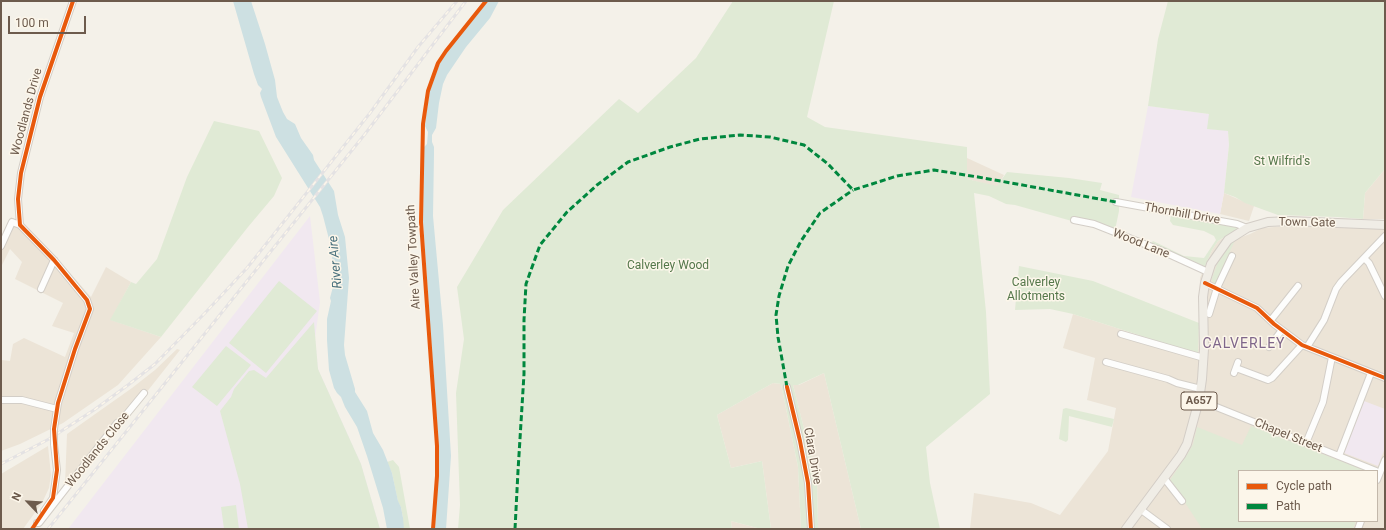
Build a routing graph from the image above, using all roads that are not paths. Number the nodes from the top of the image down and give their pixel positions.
1 (73, 1) edge
2 (1116, 202) dead end
3 (1074, 220) dead end
4 (20, 225) junction
5 (1385, 225) edge
6 (1247, 228) junction
7 (1385, 236) edge
8 (1, 246) edge
9 (1232, 256) dead end
10 (1365, 259) junction
11 (54, 260) junction
12 (1208, 272) junction
13 (1205, 282) junction
14 (1298, 286) dead end
15 (1218, 288) junction
16 (41, 289) dead end
17 (1385, 296) edge
18 (1209, 314) dead end
19 (1270, 320) junction
20 (1282, 330) junction
21 (1121, 334) dead end
22 (1305, 346) junction
23 (1269, 347) dead end
24 (1332, 357) junction
25 (1204, 358) junction
26 (1106, 362) dead end
27 (1236, 368) dead end
28 (1372, 373) junction
29 (1385, 378) edge
30 (787, 387) dead end
31 (1201, 389) junction
32 (144, 393) dead end
33 (1, 400) edge
34 (1199, 400) junction
35 (57, 409) junction
36 (1306, 443) junction
37 (1339, 456) junction
38 (1385, 460) edge
39 (1375, 470) edge
40 (1380, 472) edge
41 (1164, 478) junction
42 (1182, 501) dead end
43 (1140, 509) junction
44 (37, 523) junction
45 (32, 529) edge
46 (811, 529) edge
47 (1126, 529) edge
48 (1167, 529) edge

1 - 4 street, Woodlands Drive
2 - 6 street, Thornhill Drive
3 - 12 street, Wood Lane
4 - 8 street
4 - 11 street
5 - 6 main road, Town Gate / A657
6 - 12 main road, Town Gate / A657
7 - 10 street
9 - 15 street
10 - 17 street
10 - 22 street
11 - 16 street
11 - 35 street
12 - 13 main road, A657
13 - 15 street
13 - 25 main road, A657
14 - 19 street
15 - 18 street
15 - 19 street
19 - 20 street
20 - 22 street
20 - 23 street
21 - 25 street
22 - 24 street
22 - 27 street
24 - 28 street
24 - 36 street
25 - 31 main road, A657
26 - 31 street
28 - 29 street
28 - 37 street
30 - 46 street, Clara Drive
31 - 34 main road, A657
32 - 44 street, Woodlands Close
33 - 35 street
34 - 36 street, Chapel Street
34 - 41 main road, A657
35 - 44 street, bridge
36 - 37 street, Chapel Street
37 - 39 street, Chapel Street
38 - 40 street
41 - 42 street
41 - 43 main road, A657
43 - 47 main road, A657
43 - 48 street
44 - 45 street

